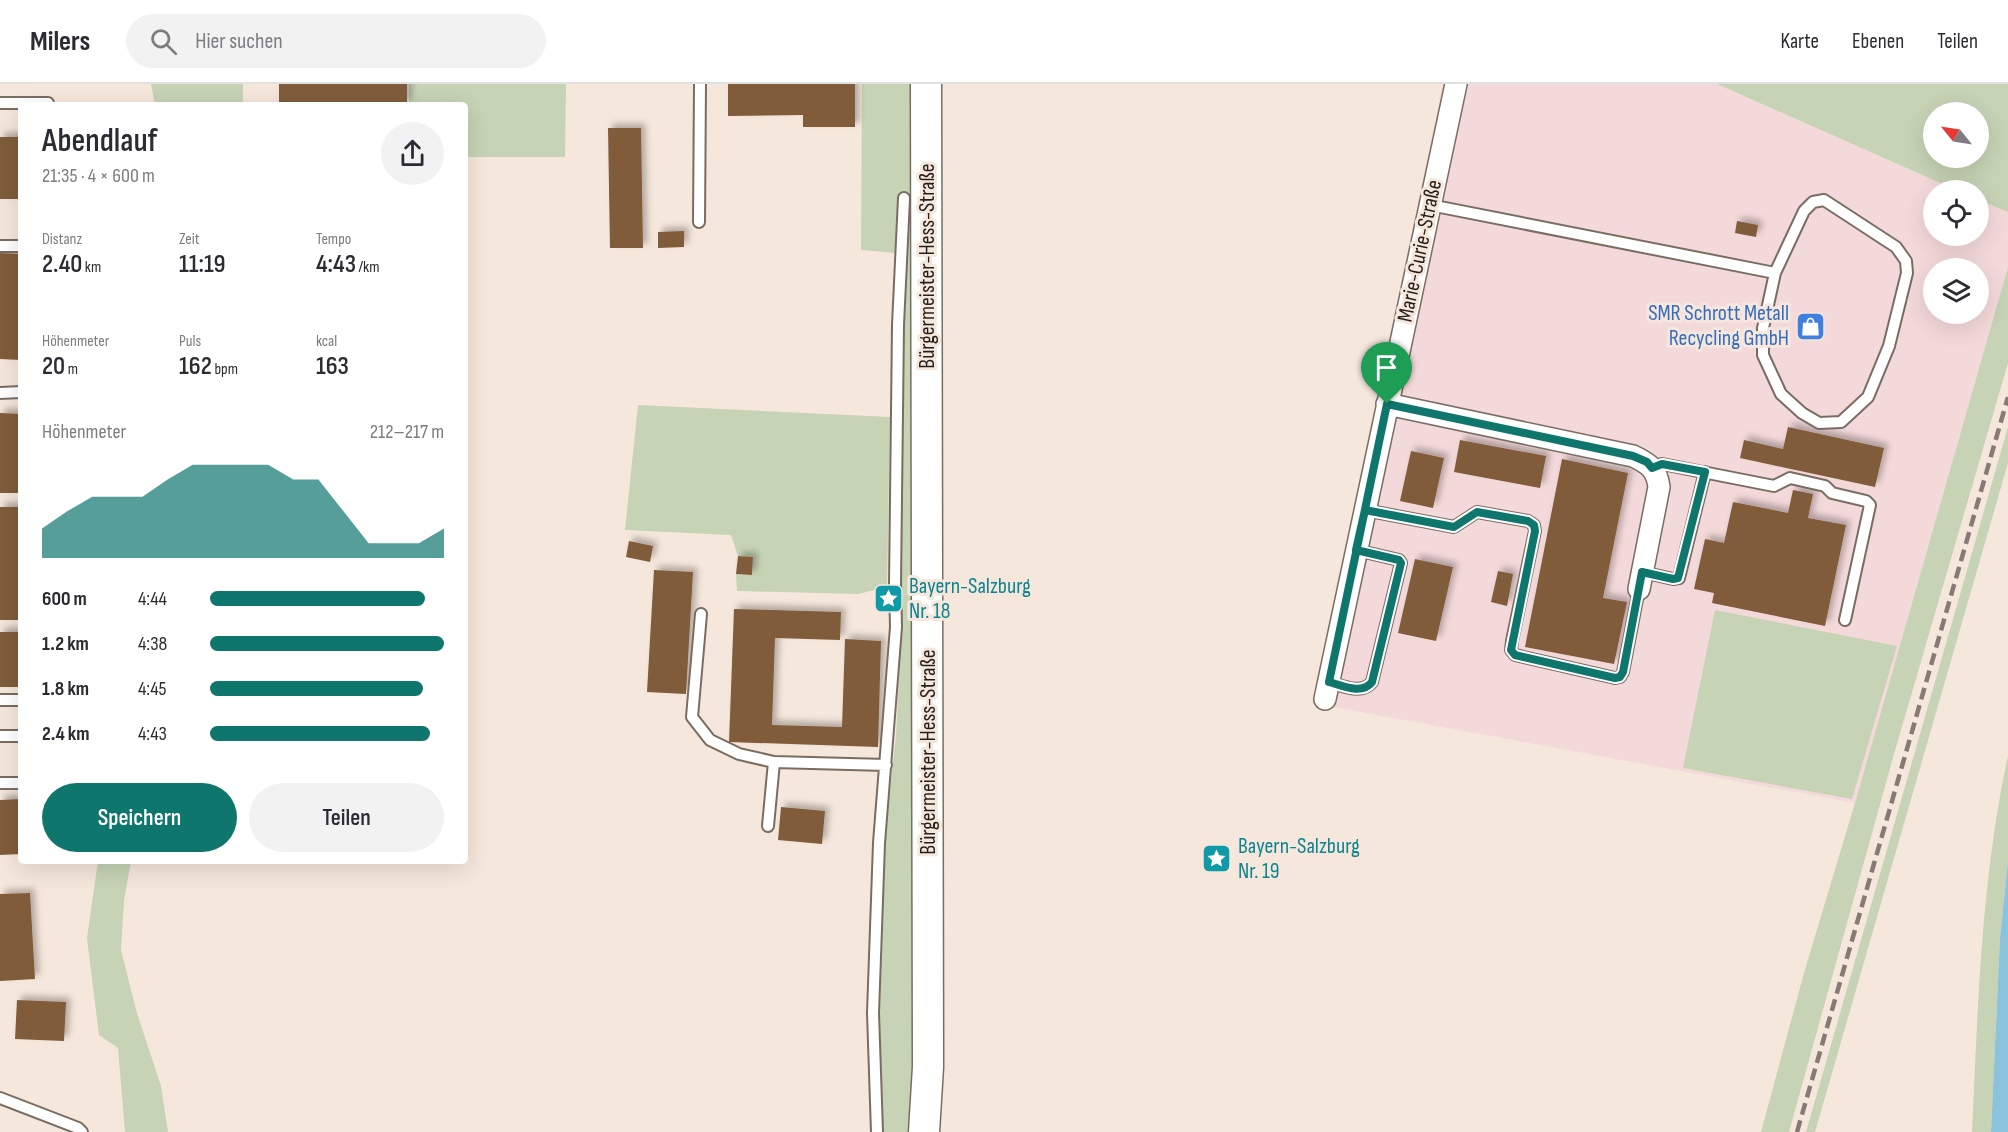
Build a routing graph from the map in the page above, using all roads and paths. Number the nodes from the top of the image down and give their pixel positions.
1 (700, 84) edge
2 (926, 84) edge
3 (1456, 84) edge
4 (0, 103) edge
5 (18, 103) edge
6 (904, 198) dead end
7 (1430, 205) junction
8 (699, 222) dead end
9 (0, 246) edge
10 (18, 246) edge
11 (1775, 273) junction
12 (18, 392) edge
13 (0, 393) edge
14 (1387, 404) junction
15 (1652, 468) junction
16 (1705, 472) junction
17 (1365, 510) junction
18 (1356, 550) junction
19 (1640, 580) junction
20 (701, 614) dead end
21 (1845, 620) dead end
22 (1327, 691) joint
23 (0, 700) edge
24 (18, 700) edge
25 (0, 736) edge
26 (18, 736) edge
27 (774, 762) junction
28 (886, 765) junction
29 (0, 783) edge
30 (18, 783) edge
31 (768, 826) dead end
32 (0, 1098) edge
33 (82, 1132) edge
34 (877, 1132) edge
35 (924, 1132) edge

1 - 8 lane
2 - 35 main road, Bürgermeister-Hess-Straße
3 - 7 street, Marie-Curie-Straße
4 - 5 lane
6 - 28 lane
7 - 11 lane
7 - 14 street, Marie-Curie-Straße
9 - 10 lane
11 - 11 lane
12 - 13 lane
14 - 15 street
14 - 17 street, Marie-Curie-Straße
15 - 16 lane
15 - 19 street
16 - 19 lane
16 - 21 lane
17 - 18 street, Marie-Curie-Straße
17 - 19 lane
18 - 22 street, Marie-Curie-Straße
18 - 22 lane
20 - 27 lane
23 - 24 lane
25 - 26 lane
27 - 28 lane
27 - 31 lane
28 - 34 lane
29 - 30 lane
32 - 33 lane

